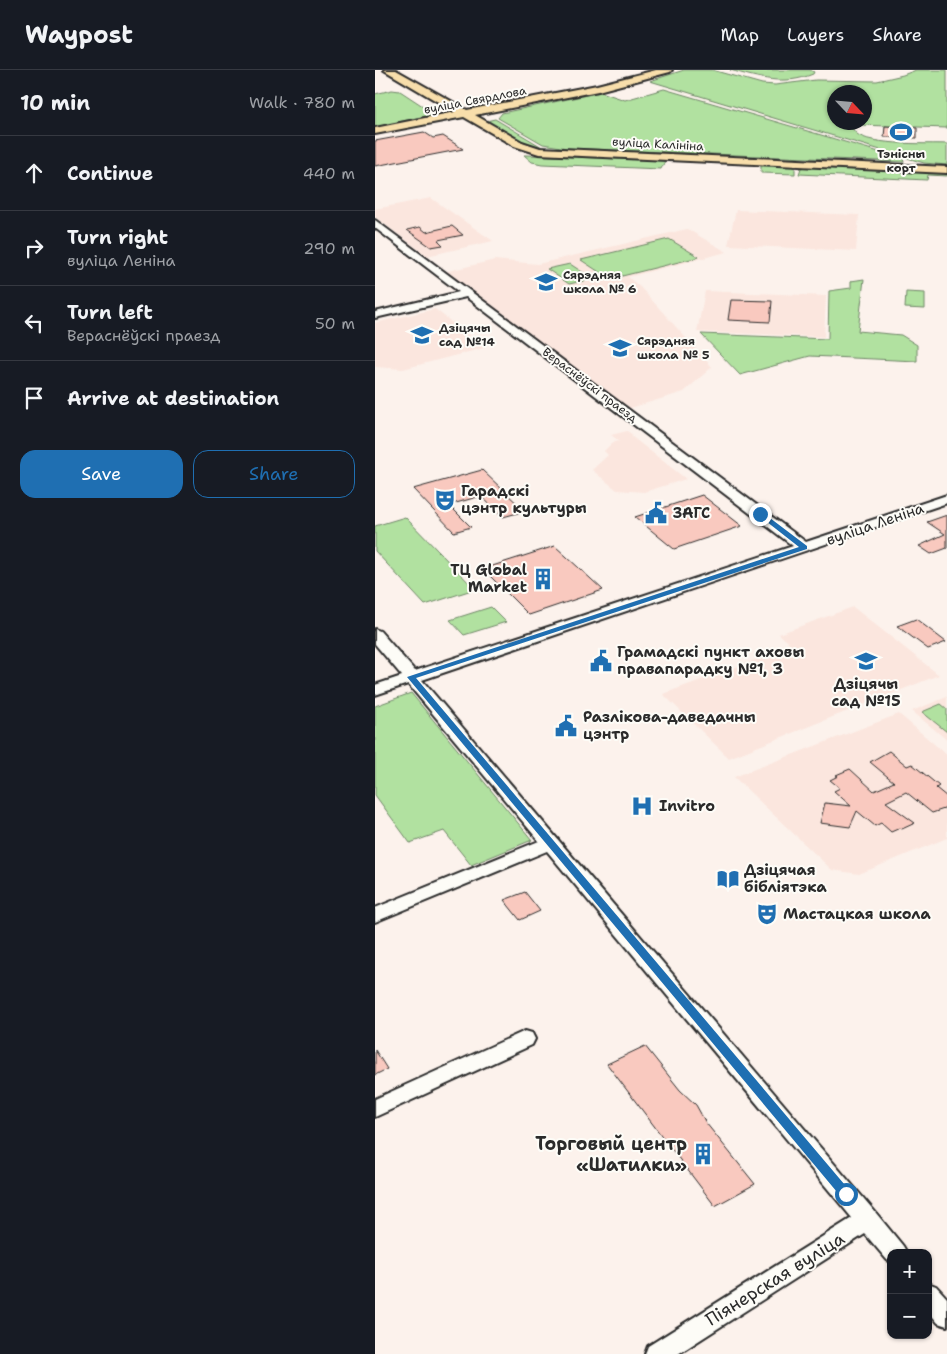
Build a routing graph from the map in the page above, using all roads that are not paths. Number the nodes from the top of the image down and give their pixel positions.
1 (389, 70) edge
2 (667, 70) edge
3 (453, 108) junction
4 (493, 110) junction
5 (466, 115) junction
6 (439, 120) junction
7 (478, 122) junction
8 (375, 131) edge
9 (947, 170) edge
10 (375, 223) edge
11 (469, 294) junction
12 (375, 315) edge
13 (947, 499) edge
14 (804, 547) junction
15 (375, 634) edge
16 (411, 677) junction
17 (375, 690) edge
18 (550, 843) junction
19 (375, 916) edge
20 (525, 1039) dead end
21 (375, 1108) edge
22 (867, 1220) junction
23 (892, 1249) edge
24 (929, 1294) edge
25 (947, 1315) edge
26 (657, 1354) edge

1 - 3 main road, вуліца Калініна
2 - 4 main road, вуліца Свярдлова
3 - 4 main road
3 - 5 main road, вуліца Калініна
3 - 6 main road
4 - 5 main road, вуліца Свярдлова
4 - 7 main road
5 - 6 main road, вуліца Свярдлова
5 - 7 main road, вуліца Калініна
6 - 7 main road
6 - 8 main road, вуліца Свярдлова
7 - 9 main road, вуліца Калініна
10 - 11 street, Вераснёўскі праезд
11 - 12 street
11 - 14 street, Вераснёўскі праезд
13 - 14 street, вуліца Леніна
14 - 16 street, вуліца Леніна
15 - 16 street
16 - 17 street, вуліца Леніна
16 - 18 street
18 - 19 street
18 - 22 street
20 - 21 street
22 - 23 street
22 - 26 street, Піянерская вуліца
24 - 25 street

